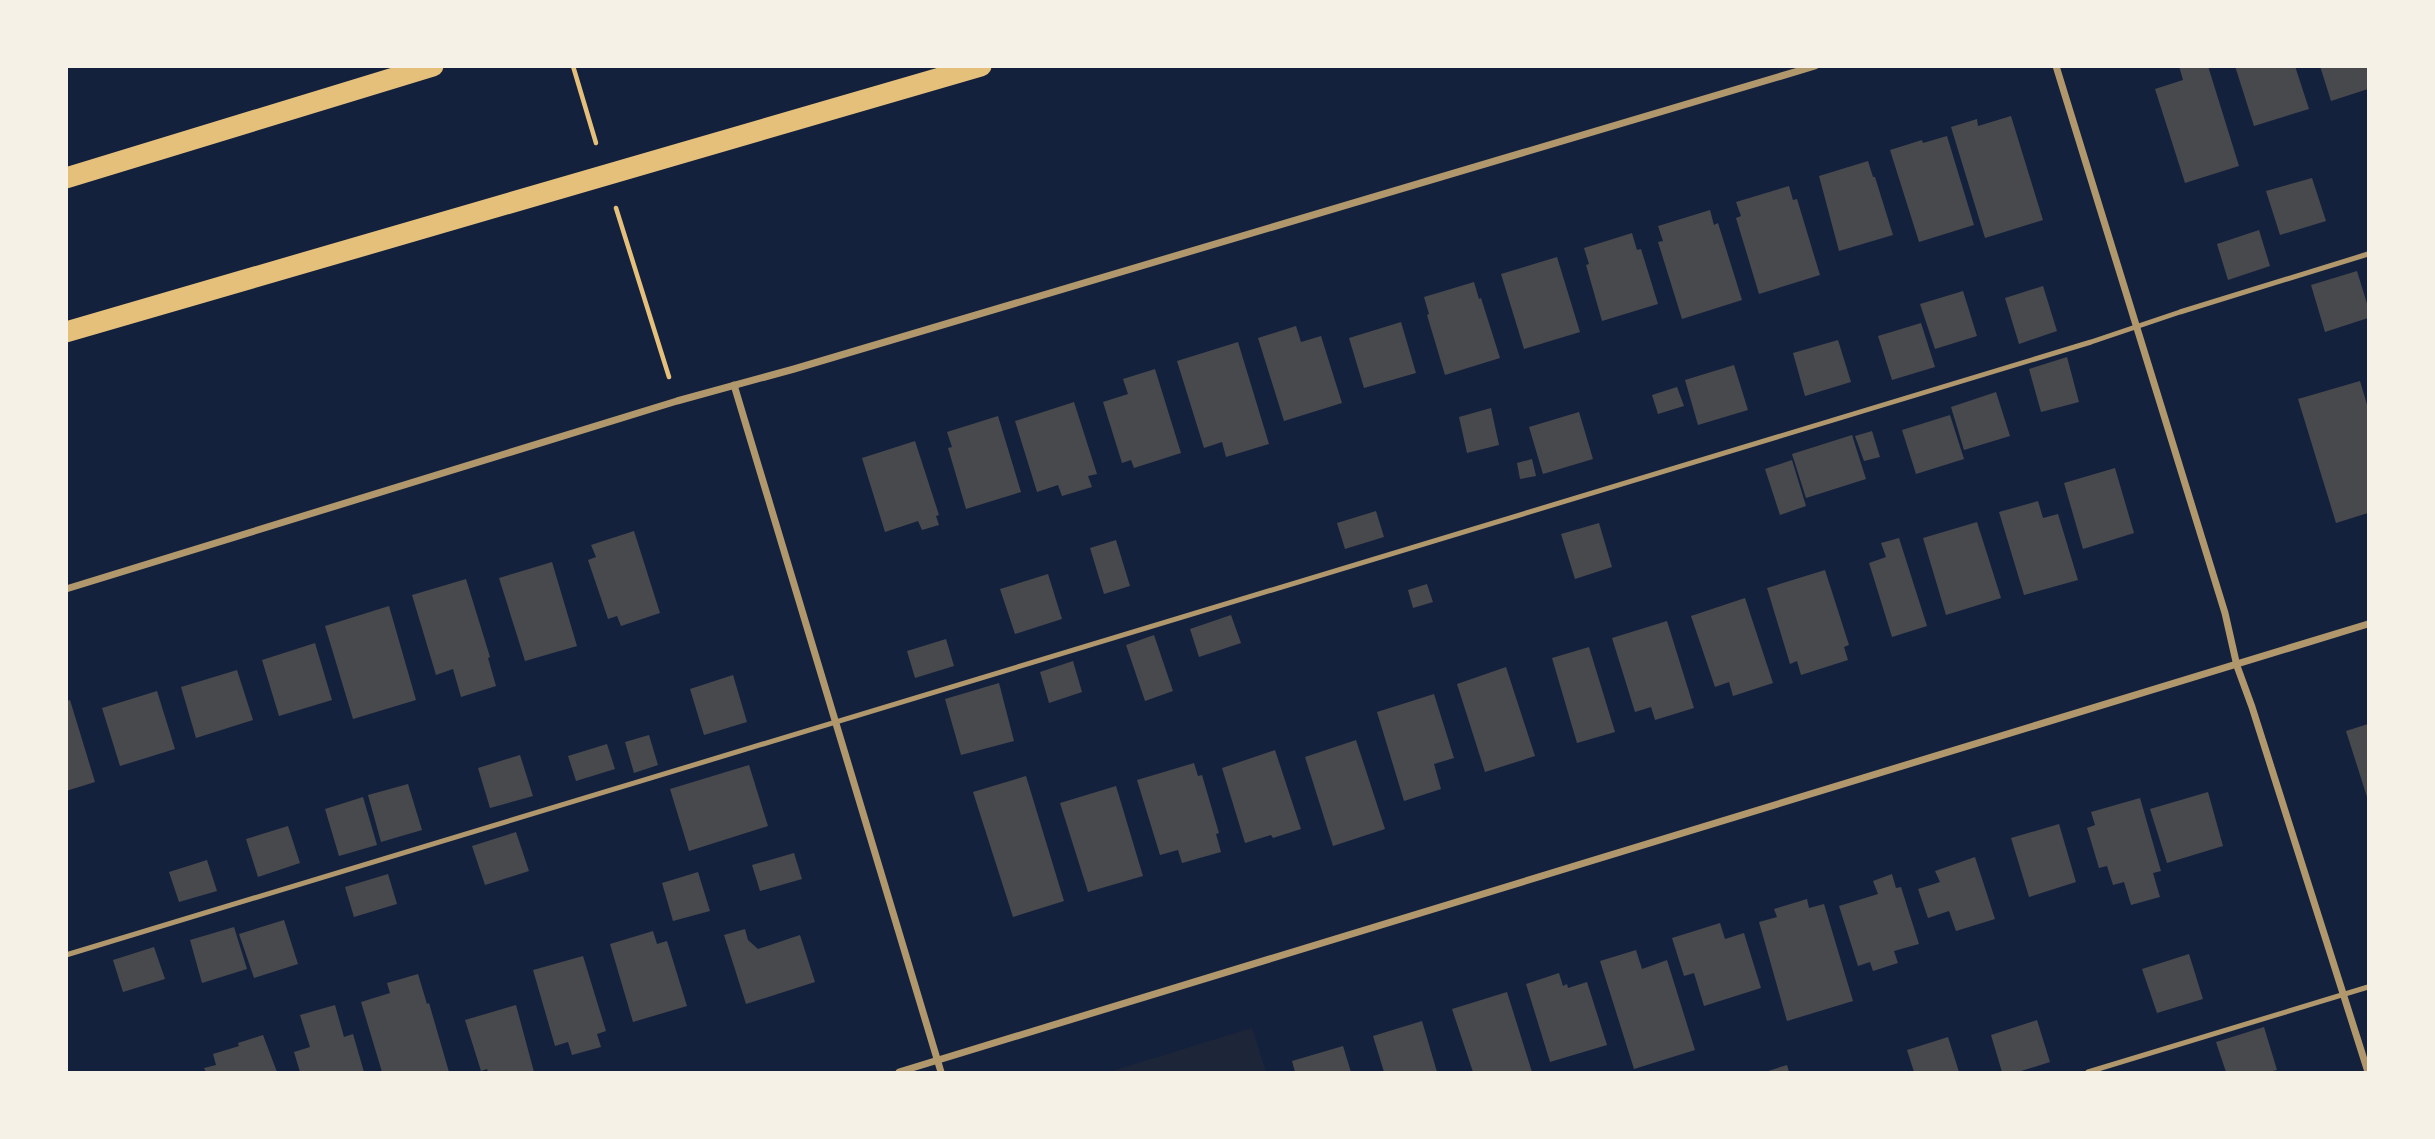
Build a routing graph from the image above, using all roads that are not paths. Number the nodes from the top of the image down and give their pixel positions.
1 (433, 66) edge
2 (981, 66) edge
3 (1815, 66) edge
4 (2056, 66) edge
5 (66, 178) edge
6 (2368, 254) edge
7 (2135, 328) junction
8 (66, 332) edge
9 (734, 385) junction
10 (66, 589) edge
11 (2368, 624) edge
12 (2237, 666) junction
13 (837, 722) junction
14 (66, 955) edge
15 (2368, 987) edge
16 (2344, 995) junction
17 (938, 1060) junction
18 (899, 1073) edge
19 (941, 1073) edge
20 (2088, 1073) edge
21 (2368, 1073) edge

1 - 5 highway
2 - 8 highway
3 - 9 street
4 - 7 street
6 - 7 lane
7 - 12 street
7 - 13 lane
9 - 10 street
9 - 13 street
11 - 12 street
12 - 16 street
12 - 17 street
13 - 14 lane
13 - 17 street
15 - 16 lane
16 - 20 lane
16 - 21 street
17 - 18 street
17 - 19 street

